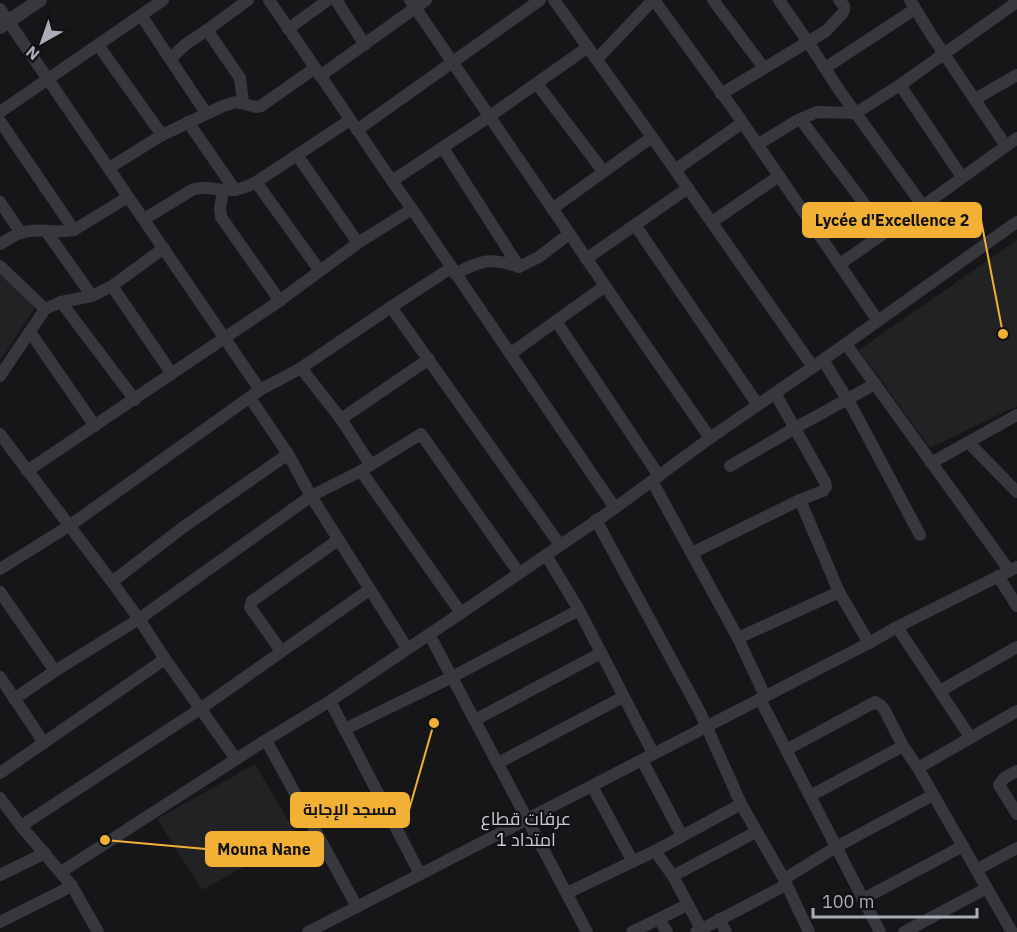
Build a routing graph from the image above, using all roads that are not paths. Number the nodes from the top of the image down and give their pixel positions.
1 (40, 0) edge
2 (163, 0) edge
3 (248, 0) edge
4 (268, 0) edge
5 (328, 0) edge
6 (336, 0) edge
7 (540, 0) edge
8 (653, 0) edge
9 (713, 0) edge
10 (779, 0) edge
11 (839, 0) edge
12 (417, 2) edge
13 (559, 2) edge
14 (911, 2) edge
15 (1017, 2) edge
16 (0, 9) edge
17 (141, 15) junction
18 (4, 24) edge
19 (288, 29) junction
20 (207, 30) junction
21 (808, 42) junction
22 (98, 45) junction
23 (365, 45) junction
24 (588, 47) junction
25 (944, 53) junction
26 (170, 59) junction
27 (597, 59) junction
28 (452, 63) junction
29 (764, 68) junction
30 (825, 68) junction
31 (317, 72) junction
32 (1017, 75) edge
33 (48, 79) junction
34 (537, 84) junction
35 (900, 85) junction
36 (721, 94) junction
37 (975, 99) junction
38 (243, 103) junction
39 (0, 112) edge
40 (206, 113) junction
41 (856, 113) junction
42 (490, 116) junction
43 (801, 120) junction
44 (0, 121) edge
45 (188, 122) junction
46 (742, 123) junction
47 (353, 125) junction
48 (162, 135) junction
49 (652, 136) junction
50 (1017, 138) edge
51 (757, 145) junction
52 (1006, 146) junction
53 (442, 148) junction
54 (297, 155) junction
55 (109, 168) junction
56 (675, 170) junction
57 (603, 171) junction
58 (779, 176) junction
59 (962, 177) junction
60 (392, 181) junction
61 (256, 182) junction
62 (688, 188) junction
63 (229, 190) junction
64 (128, 197) junction
65 (0, 202) edge
66 (923, 206) junction
67 (412, 209) junction
68 (552, 209) junction
69 (144, 219) junction
70 (712, 222) junction
71 (1017, 222) edge
72 (635, 225) junction
73 (74, 230) junction
74 (46, 231) junction
75 (21, 233) junction
76 (884, 233) junction
77 (569, 234) junction
78 (358, 243) junction
79 (0, 244) edge
80 (164, 248) junction
81 (586, 259) junction
82 (840, 264) junction
83 (0, 266) edge
84 (519, 267) junction
85 (320, 271) junction
86 (453, 271) junction
87 (112, 286) junction
88 (605, 286) junction
89 (92, 297) junction
90 (280, 300) junction
91 (60, 302) junction
92 (391, 307) junction
93 (45, 309) junction
94 (556, 321) junction
95 (878, 321) junction
96 (30, 332) junction
97 (225, 338) junction
98 (846, 344) junction
99 (510, 354) junction
100 (429, 359) junction
101 (818, 363) junction
102 (301, 368) junction
103 (172, 375) junction
104 (0, 376) edge
105 (874, 384) junction
106 (775, 393) junction
107 (255, 394) junction
108 (848, 399) junction
109 (135, 400) junction
110 (758, 405) junction
111 (1016, 416) edge
112 (340, 419) junction
113 (95, 426) junction
114 (795, 428) junction
115 (0, 434) edge
116 (711, 438) junction
117 (968, 442) junction
118 (288, 454) junction
119 (931, 463) junction
120 (730, 466) dead end
121 (365, 468) junction
122 (27, 471) junction
123 (656, 478) junction
124 (1017, 492) edge
125 (311, 496) junction
126 (800, 500) junction
127 (615, 508) junction
128 (596, 520) junction
129 (69, 526) junction
130 (920, 535) dead end
131 (338, 540) junction
132 (560, 545) junction
133 (692, 553) junction
134 (546, 555) junction
135 (0, 569) edge
136 (1008, 571) edge
137 (519, 573) junction
138 (112, 582) junction
139 (369, 590) junction
140 (0, 592) edge
141 (839, 592) junction
142 (1017, 606) edge
143 (579, 610) junction
144 (461, 613) junction
145 (139, 619) junction
146 (897, 627) junction
147 (429, 634) junction
148 (738, 638) junction
149 (869, 643) junction
150 (1017, 647) edge
151 (407, 648) junction
152 (281, 651) junction
153 (601, 653) junction
154 (165, 659) junction
155 (55, 671) junction
156 (0, 677) edge
157 (452, 677) junction
158 (940, 691) junction
159 (623, 697) junction
160 (763, 697) junction
161 (14, 699) junction
162 (330, 701) junction
163 (200, 709) junction
164 (1017, 711) edge
165 (475, 720) junction
166 (706, 727) junction
167 (345, 729) junction
168 (970, 737) junction
169 (266, 740) junction
170 (44, 743) junction
171 (903, 746) junction
172 (786, 750) junction
173 (648, 757) junction
174 (236, 759) junction
175 (498, 764) junction
176 (918, 768) junction
177 (1017, 771) edge
178 (0, 773) edge
179 (592, 786) junction
180 (933, 795) junction
181 (810, 796) junction
182 (0, 798) edge
183 (741, 804) junction
184 (1017, 814) edge
185 (528, 819) junction
186 (21, 826) junction
187 (756, 832) junction
188 (682, 836) junction
189 (963, 846) junction
190 (836, 847) junction
191 (1017, 848) edge
192 (656, 851) junction
193 (45, 853) junction
194 (633, 862) junction
195 (976, 870) junction
196 (61, 872) junction
197 (420, 874) junction
198 (0, 875) edge
199 (673, 876) junction
200 (785, 882) junction
201 (72, 886) junction
202 (987, 888) junction
203 (567, 893) junction
204 (863, 899) junction
205 (687, 904) junction
206 (357, 907) junction
207 (659, 919) junction
208 (719, 919) junction
209 (0, 922) edge
210 (698, 931) edge
211 (98, 932) edge
212 (308, 932) edge
213 (587, 932) edge
214 (632, 932) edge
215 (667, 932) edge
216 (726, 932) edge
217 (809, 932) edge
218 (880, 932) edge
219 (904, 932) edge
220 (1012, 932) edge

1 - 18 street
2 - 17 street
3 - 20 street
4 - 19 street
5 - 19 street
6 - 23 street
7 - 28 street
8 - 27 street
8 - 36 street
9 - 29 street
10 - 21 street
11 - 21 street
12 - 23 street
12 - 28 street
13 - 24 street
14 - 25 street
14 - 30 street
15 - 25 street
16 - 18 street
17 - 22 street
17 - 26 street
18 - 33 street
19 - 31 street
20 - 26 street
20 - 38 street
21 - 29 street
21 - 30 street
22 - 33 street
22 - 48 street
23 - 31 street
24 - 27 street
24 - 34 street
25 - 35 street
25 - 37 street
26 - 40 street
27 - 49 street
28 - 42 street
28 - 47 street
29 - 36 street
30 - 41 street
31 - 38 street
31 - 47 street
32 - 37 street
33 - 39 street
33 - 55 street
34 - 42 street
34 - 57 street
35 - 41 street
35 - 59 street
36 - 46 street
37 - 52 street
38 - 40 street
40 - 45 street
41 - 43 street
41 - 66 street
42 - 53 street
42 - 68 street
43 - 51 street
43 - 76 street
44 - 73 street
45 - 48 street
45 - 63 street
46 - 51 street
46 - 56 street
47 - 54 street
47 - 60 street
48 - 55 street
49 - 56 street
49 - 57 street
50 - 52 street
51 - 58 street
52 - 59 street
53 - 60 street
53 - 84 street
54 - 61 street
54 - 78 street
55 - 64 street
56 - 62 street
57 - 68 street
58 - 70 street
58 - 82 street
59 - 66 street
60 - 67 street
61 - 63 street
61 - 85 street
62 - 70 street
62 - 72 street
63 - 69 street
63 - 90 street
64 - 69 street
64 - 73 street
65 - 75 street
66 - 76 street
67 - 78 street
67 - 86 street
68 - 77 street
69 - 80 street
70 - 101 street
71 - 95 street
72 - 81 street
72 - 110 street
73 - 74 street
74 - 75 street
74 - 89 street
75 - 79 street
76 - 82 street
77 - 81 street
77 - 84 street
78 - 85 street
80 - 87 street
80 - 97 street
81 - 88 street
82 - 95 street
83 - 93 street
84 - 86 street
85 - 90 street
86 - 92 street
86 - 99 street
87 - 89 street
87 - 103 street
88 - 94 street
88 - 116 street
89 - 91 street
90 - 97 street
91 - 93 street
91 - 109 street
92 - 100 street
92 - 102 street
93 - 96 street
94 - 99 street
94 - 123 street
95 - 98 street
96 - 104 street
96 - 113 street
97 - 103 street
97 - 107 street
98 - 101 street
98 - 105 street
99 - 127 street
100 - 112 street
100 - 132 street
101 - 106 street
101 - 108 street
102 - 107 street
102 - 112 street
103 - 109 street
105 - 108 street
105 - 119 street
106 - 110 street
106 - 114 street
107 - 118 street
107 - 129 street
108 - 114 street
108 - 130 street
109 - 113 street
110 - 116 street
111 - 117 street
112 - 121 street
113 - 122 street
114 - 120 street
114 - 126 street
115 - 122 street
116 - 123 street
117 - 119 street
117 - 124 street
118 - 125 street
118 - 138 street
119 - 136 street
121 - 125 street
121 - 137 street
121 - 144 street
122 - 129 street
123 - 127 street
123 - 133 street
125 - 131 street
125 - 145 street
126 - 133 street
126 - 141 street
127 - 128 street
128 - 132 street
128 - 166 street
129 - 135 street
129 - 138 street
131 - 139 street
131 - 152 street
132 - 134 street
133 - 148 street
134 - 137 street
134 - 143 street
136 - 142 street
136 - 146 street
137 - 144 street
138 - 145 street
139 - 151 street
139 - 152 street
140 - 155 street
141 - 148 street
141 - 149 street
143 - 153 street
143 - 157 street
144 - 147 street
145 - 154 street
145 - 155 street
146 - 149 street
146 - 158 street
147 - 151 street
147 - 157 street
148 - 160 street
149 - 160 street
150 - 158 street
151 - 162 street
152 - 163 street
153 - 159 street
153 - 165 street
154 - 163 street
154 - 170 street
155 - 161 street
156 - 161 street
157 - 165 street
157 - 167 street
158 - 168 street
159 - 173 street
159 - 175 street
160 - 166 street
160 - 172 street
161 - 170 street
162 - 167 street
162 - 169 street
163 - 174 street
163 - 186 street
164 - 168 street
165 - 175 street
166 - 173 street
166 - 183 street
167 - 197 street
168 - 176 street
169 - 174 street
169 - 206 street
170 - 178 street
171 - 172 street
171 - 176 street
171 - 181 street
172 - 181 street
173 - 179 street
173 - 188 street
174 - 196 street
175 - 185 street
176 - 180 street
177 - 184 street
179 - 185 street
179 - 194 street
180 - 189 street
180 - 190 street
181 - 190 street
182 - 186 street
183 - 187 street
183 - 188 street
185 - 197 street
185 - 203 street
186 - 193 street
187 - 199 street
187 - 200 street
188 - 192 street
189 - 195 street
189 - 204 street
190 - 200 street
190 - 204 street
191 - 195 street
192 - 194 street
192 - 199 street
193 - 196 street
193 - 198 street
194 - 203 street
195 - 202 street
196 - 201 street
197 - 206 street
199 - 205 street
200 - 208 street
200 - 217 street
201 - 209 street
201 - 211 street
202 - 219 street
202 - 220 street
203 - 213 street
204 - 218 street
205 - 207 street
205 - 210 street
206 - 212 street
207 - 214 street
207 - 215 street
208 - 210 street
208 - 216 street

